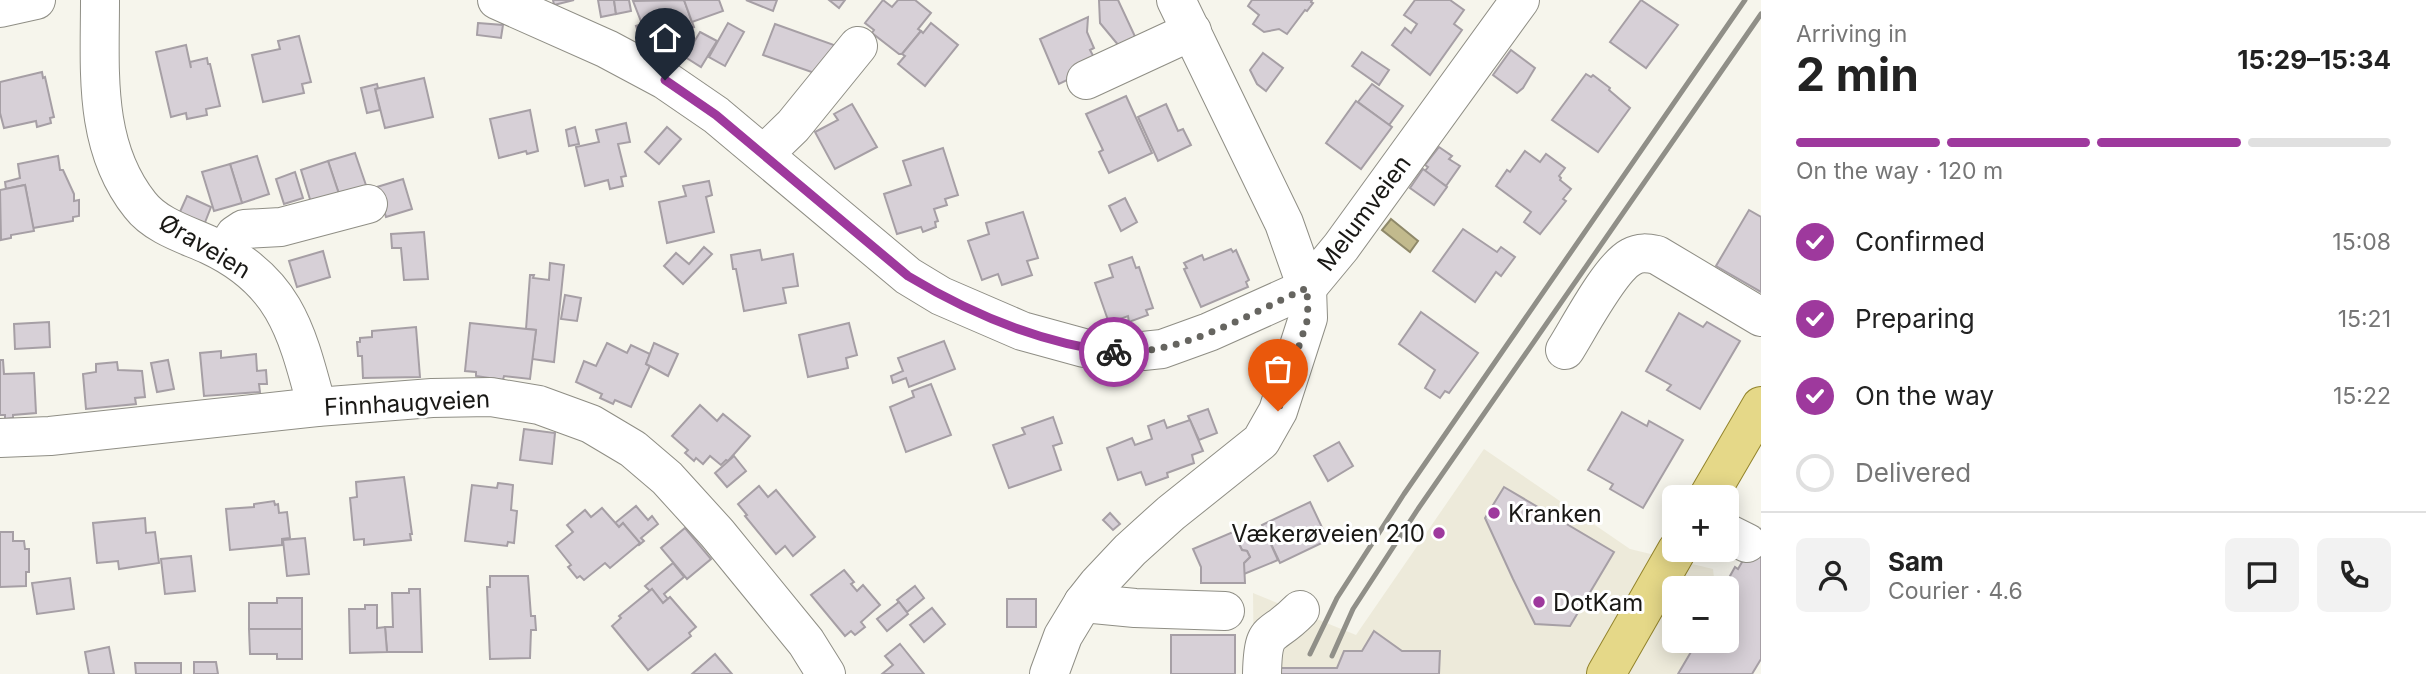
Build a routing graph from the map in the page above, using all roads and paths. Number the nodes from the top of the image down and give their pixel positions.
1 (36, 0) edge
2 (100, 0) edge
3 (497, 0) edge
4 (1520, 0) edge
5 (0, 8) edge
6 (1184, 15) edge
7 (858, 46) dead end
8 (1086, 80) dead end
9 (764, 154) junction
10 (368, 204) dead end
11 (224, 252) junction
12 (1307, 288) junction
13 (1761, 317) edge
14 (1565, 350) dead end
15 (1761, 406) edge
16 (317, 407) junction
17 (0, 438) edge
18 (1715, 485) edge
19 (1670, 562) edge
20 (1083, 603) junction
21 (1300, 610) dead end
22 (1225, 611) dead end
23 (826, 674) edge
24 (1049, 674) edge
25 (1262, 674) edge
26 (1606, 674) edge

1 - 5 street
2 - 11 street, Øraveien
3 - 9 street, Melumveien
4 - 12 street, Melumveien
6 - 8 street
6 - 12 street
7 - 9 street
9 - 12 street, Melumveien
10 - 11 street
11 - 16 street, Øraveien
12 - 20 street
13 - 14 street
15 - 18 main road
16 - 17 street, Finnhaugveien
16 - 23 street, Finnhaugveien
19 - 26 main road
20 - 22 street
20 - 24 street
21 - 25 street

